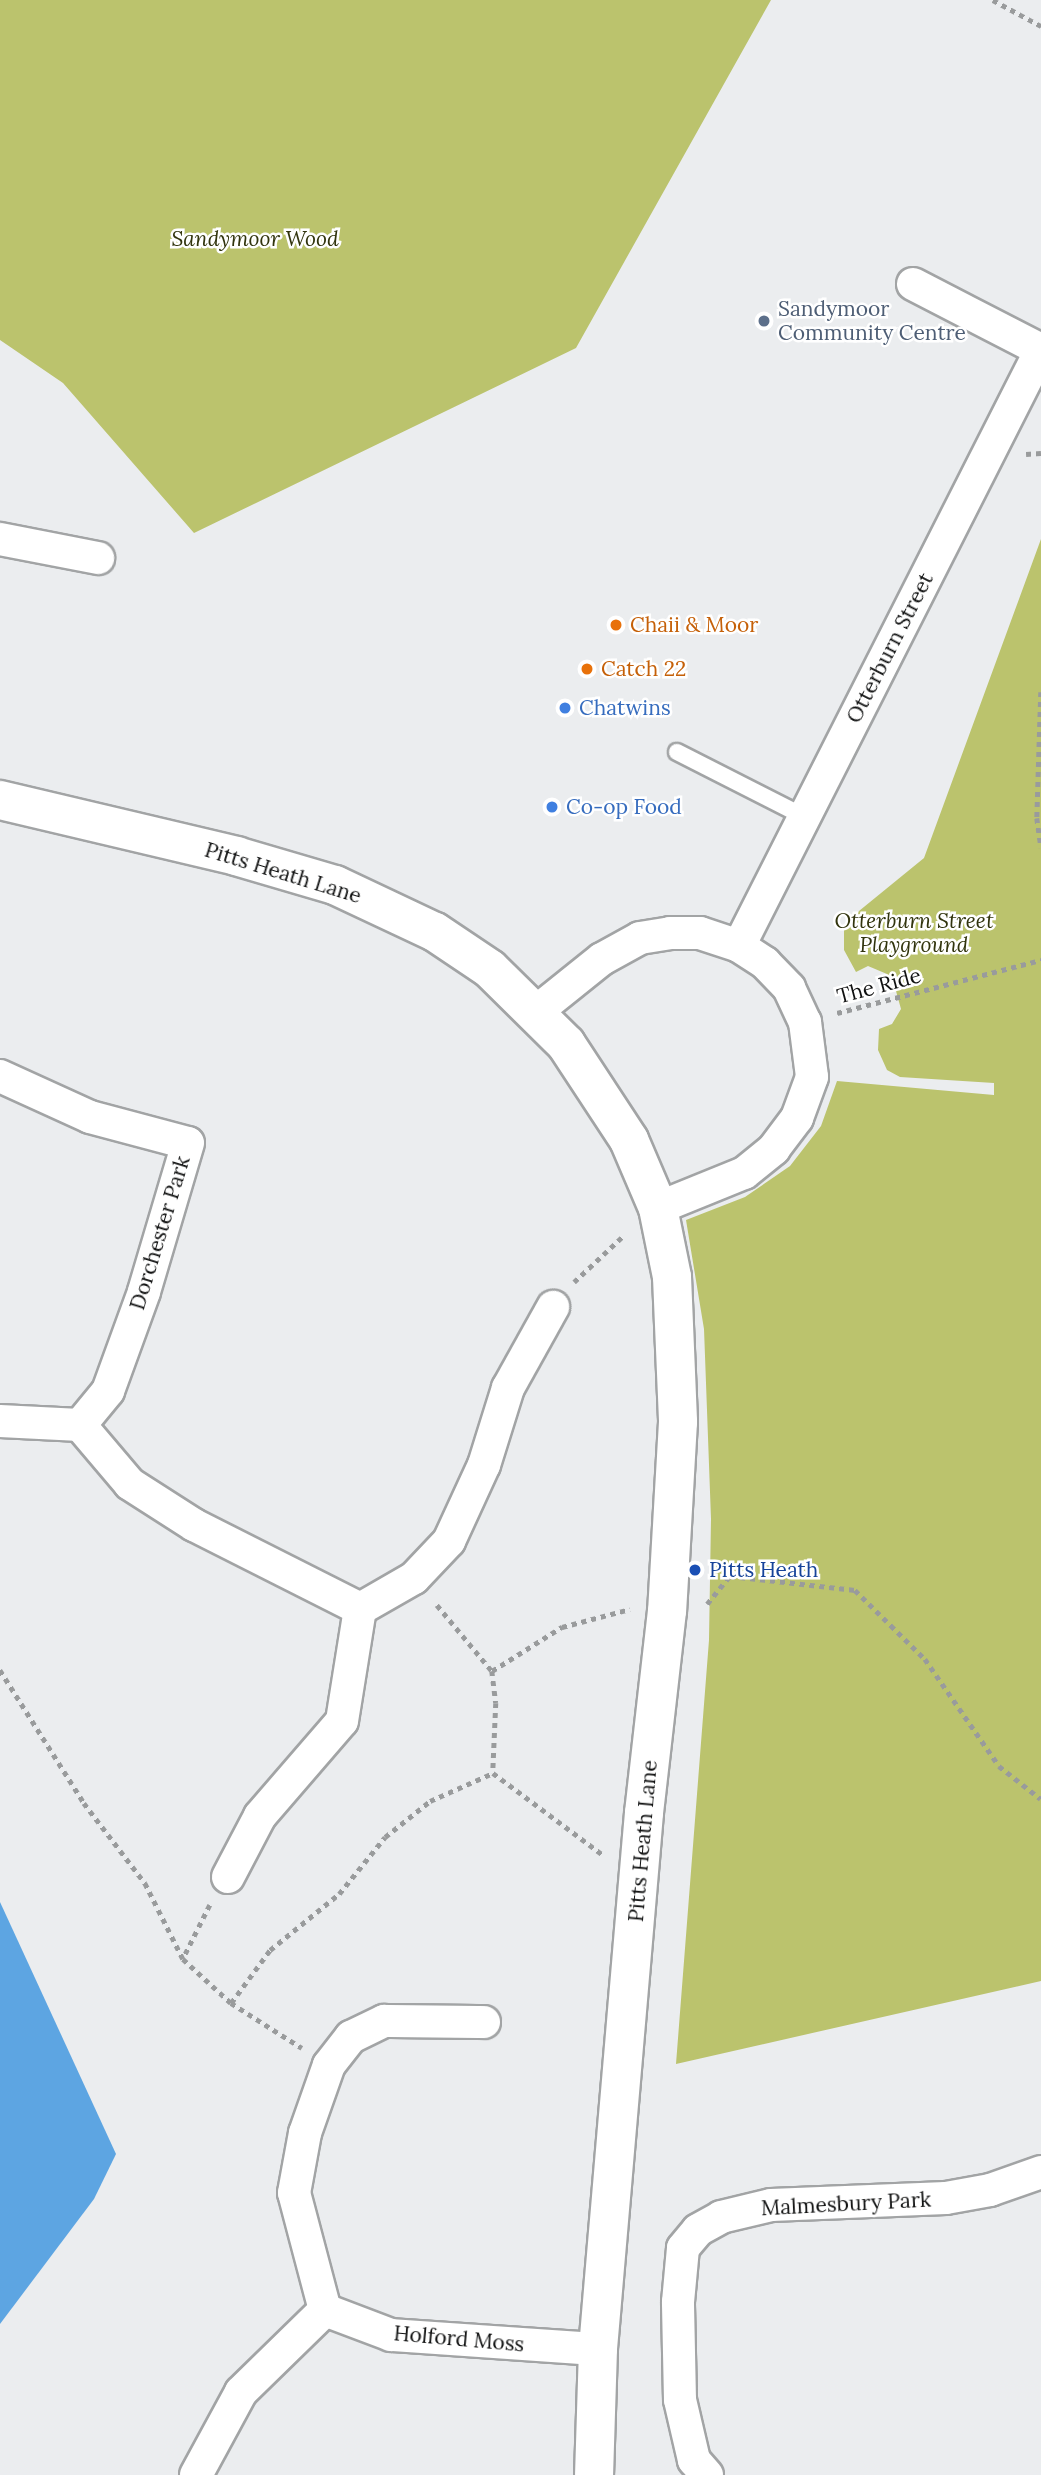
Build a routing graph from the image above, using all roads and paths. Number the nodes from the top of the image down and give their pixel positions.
1 (993, 0) edge
2 (1041, 26) edge
3 (913, 284) dead end
4 (1041, 350) edge
5 (0, 538) edge
6 (98, 558) dead end
7 (1041, 692) edge
8 (677, 752) dead end
9 (0, 800) edge
10 (805, 817) junction
11 (1041, 848) edge
12 (739, 946) junction
13 (1041, 960) edge
14 (537, 1011) junction
15 (806, 1022) junction
16 (0, 1076) edge
17 (658, 1208) junction
18 (553, 1307) joint
19 (0, 1422) edge
20 (80, 1426) junction
21 (414, 1578) junction
22 (360, 1609) junction
23 (667, 1611) junction
24 (0, 1670) edge
25 (492, 1671) junction
26 (493, 1773) junction
27 (1041, 1799) edge
28 (606, 1857) dead end
29 (228, 1877) joint
30 (183, 1959) junction
31 (231, 2003) junction
32 (484, 2022) dead end
33 (329, 2065) junction
34 (1041, 2172) edge
35 (325, 2311) junction
36 (598, 2349) junction
37 (196, 2475) edge
38 (594, 2475) edge
39 (707, 2475) edge

1 - 2 path
3 - 4 street
4 - 10 street, Otterburn Street
5 - 6 street
7 - 11 path
8 - 10 lane
9 - 14 street, Pitts Heath Lane
10 - 12 street, Otterburn Street
12 - 14 street
12 - 15 street
13 - 15 path, The Ride
14 - 17 street, Pitts Heath Lane
15 - 17 street
16 - 20 street, Dorchester Park
17 - 18 path
17 - 23 street, Pitts Heath Lane
18 - 21 street
19 - 20 street
20 - 22 street
21 - 22 street
21 - 25 path
22 - 29 street
23 - 25 path
23 - 27 path
23 - 36 street, Pitts Heath Lane
24 - 30 path
25 - 26 path
26 - 28 path
26 - 31 path
29 - 30 path
30 - 31 path
31 - 33 path
32 - 33 street
33 - 35 street
34 - 39 street, Malmesbury Park
35 - 36 street, Holford Moss
35 - 37 street
36 - 38 street, Pitts Heath Lane

